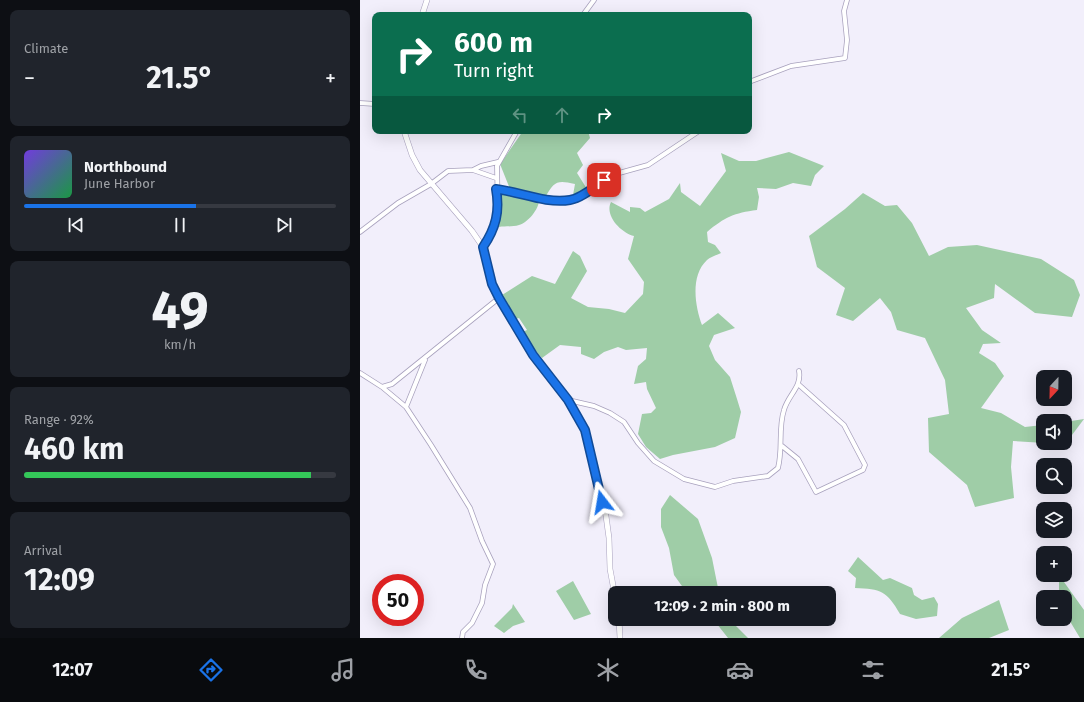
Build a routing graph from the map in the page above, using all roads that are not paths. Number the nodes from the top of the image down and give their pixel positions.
1 (427, 0) edge
2 (594, 0) edge
3 (847, 0) edge
4 (423, 12) edge
5 (585, 12) edge
6 (752, 81) edge
7 (360, 103) edge
8 (372, 104) edge
9 (405, 134) edge
10 (516, 134) edge
11 (694, 134) edge
12 (498, 162) junction
13 (473, 170) junction
14 (496, 178) junction
15 (431, 184) junction
16 (496, 189) junction
17 (360, 232) edge
18 (483, 247) junction
19 (499, 298) junction
20 (425, 359) junction
21 (799, 371) dead end
22 (360, 372) edge
23 (798, 384) junction
24 (382, 387) junction
25 (568, 400) junction
26 (406, 407) junction
27 (782, 446) junction
28 (613, 586) edge
29 (619, 626) edge
30 (462, 638) edge
31 (620, 638) edge

1 - 4 main road
2 - 5 street
3 - 6 street
7 - 8 street
9 - 15 main road
10 - 12 street
11 - 16 street
12 - 13 street
12 - 14 street
13 - 14 street
13 - 15 street
14 - 16 street
15 - 17 street
15 - 18 main road
16 - 18 street
18 - 19 main road
19 - 20 street
19 - 25 main road
20 - 24 street
20 - 26 street
21 - 23 street
22 - 24 street
23 - 27 street
23 - 27 street
24 - 26 street
25 - 27 street
25 - 28 main road
26 - 30 street
29 - 31 main road

